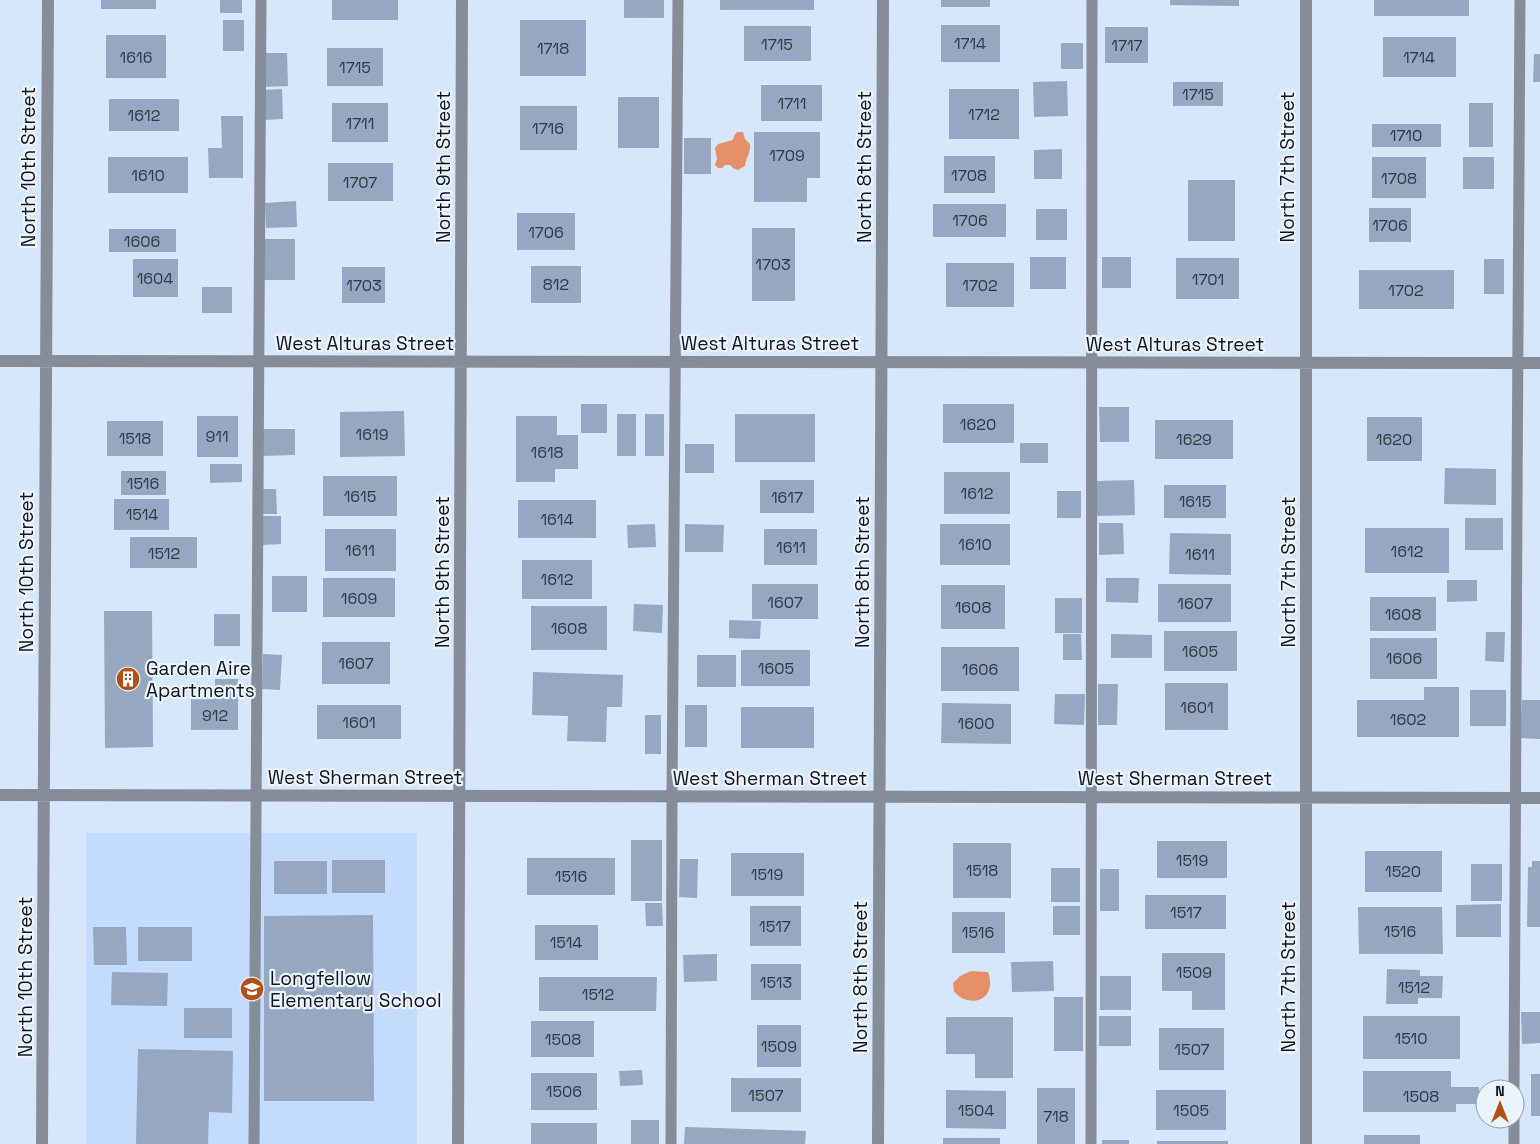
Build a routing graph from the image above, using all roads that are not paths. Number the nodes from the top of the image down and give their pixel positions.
1 (48, 0) edge
2 (261, 0) edge
3 (462, 0) edge
4 (678, 0) edge
5 (883, 0) edge
6 (1092, 0) edge
7 (1306, 0) edge
8 (1520, 0) edge
9 (0, 361) edge
10 (46, 361) junction
11 (258, 361) junction
12 (461, 361) junction
13 (675, 362) junction
14 (882, 362) junction
15 (1092, 362) junction
16 (1306, 362) junction
17 (1518, 363) junction
18 (1540, 363) edge
19 (0, 796) edge
20 (44, 796) junction
21 (256, 796) junction
22 (459, 796) junction
23 (672, 796) junction
24 (880, 797) junction
25 (1091, 797) junction
26 (1306, 797) junction
27 (1514, 797) junction
28 (1540, 798) edge
29 (1514, 1079) edge
30 (1514, 1129) edge
31 (42, 1144) edge
32 (254, 1144) edge
33 (458, 1144) edge
34 (671, 1144) edge
35 (878, 1144) edge
36 (1091, 1144) edge
37 (1306, 1144) edge
38 (1514, 1144) edge

1 - 10 street, North 10th Street
2 - 11 lane
3 - 12 street, North 9th Street
4 - 13 lane
5 - 14 street, North 8th Street
6 - 15 lane
7 - 16 street, North 7th Street
8 - 17 lane
9 - 10 street, West Alturas Street
10 - 11 street, West Alturas Street
10 - 20 street, North 10th Street
11 - 12 street, West Alturas Street
11 - 21 lane
12 - 13 street, West Alturas Street
12 - 22 street, North 9th Street
13 - 14 street, West Alturas Street
13 - 23 lane
14 - 15 street, West Alturas Street
14 - 24 street, North 8th Street
15 - 16 street, West Alturas Street
15 - 25 lane
16 - 17 street, West Alturas Street
16 - 26 street, North 7th Street
17 - 18 street, West Alturas Street
17 - 27 lane
19 - 20 street, West Sherman Street
20 - 21 street, West Sherman Street
20 - 31 street, North 10th Street
21 - 22 street, West Sherman Street
21 - 32 lane
22 - 23 street, West Sherman Street
22 - 33 street, North 9th Street
23 - 24 street, West Sherman Street
23 - 34 lane
24 - 25 street, West Sherman Street
24 - 35 street, North 8th Street
25 - 26 street, West Sherman Street
25 - 36 lane
26 - 27 street, West Sherman Street
26 - 37 street, North 7th Street
27 - 28 street, West Sherman Street
27 - 29 lane
30 - 38 lane

